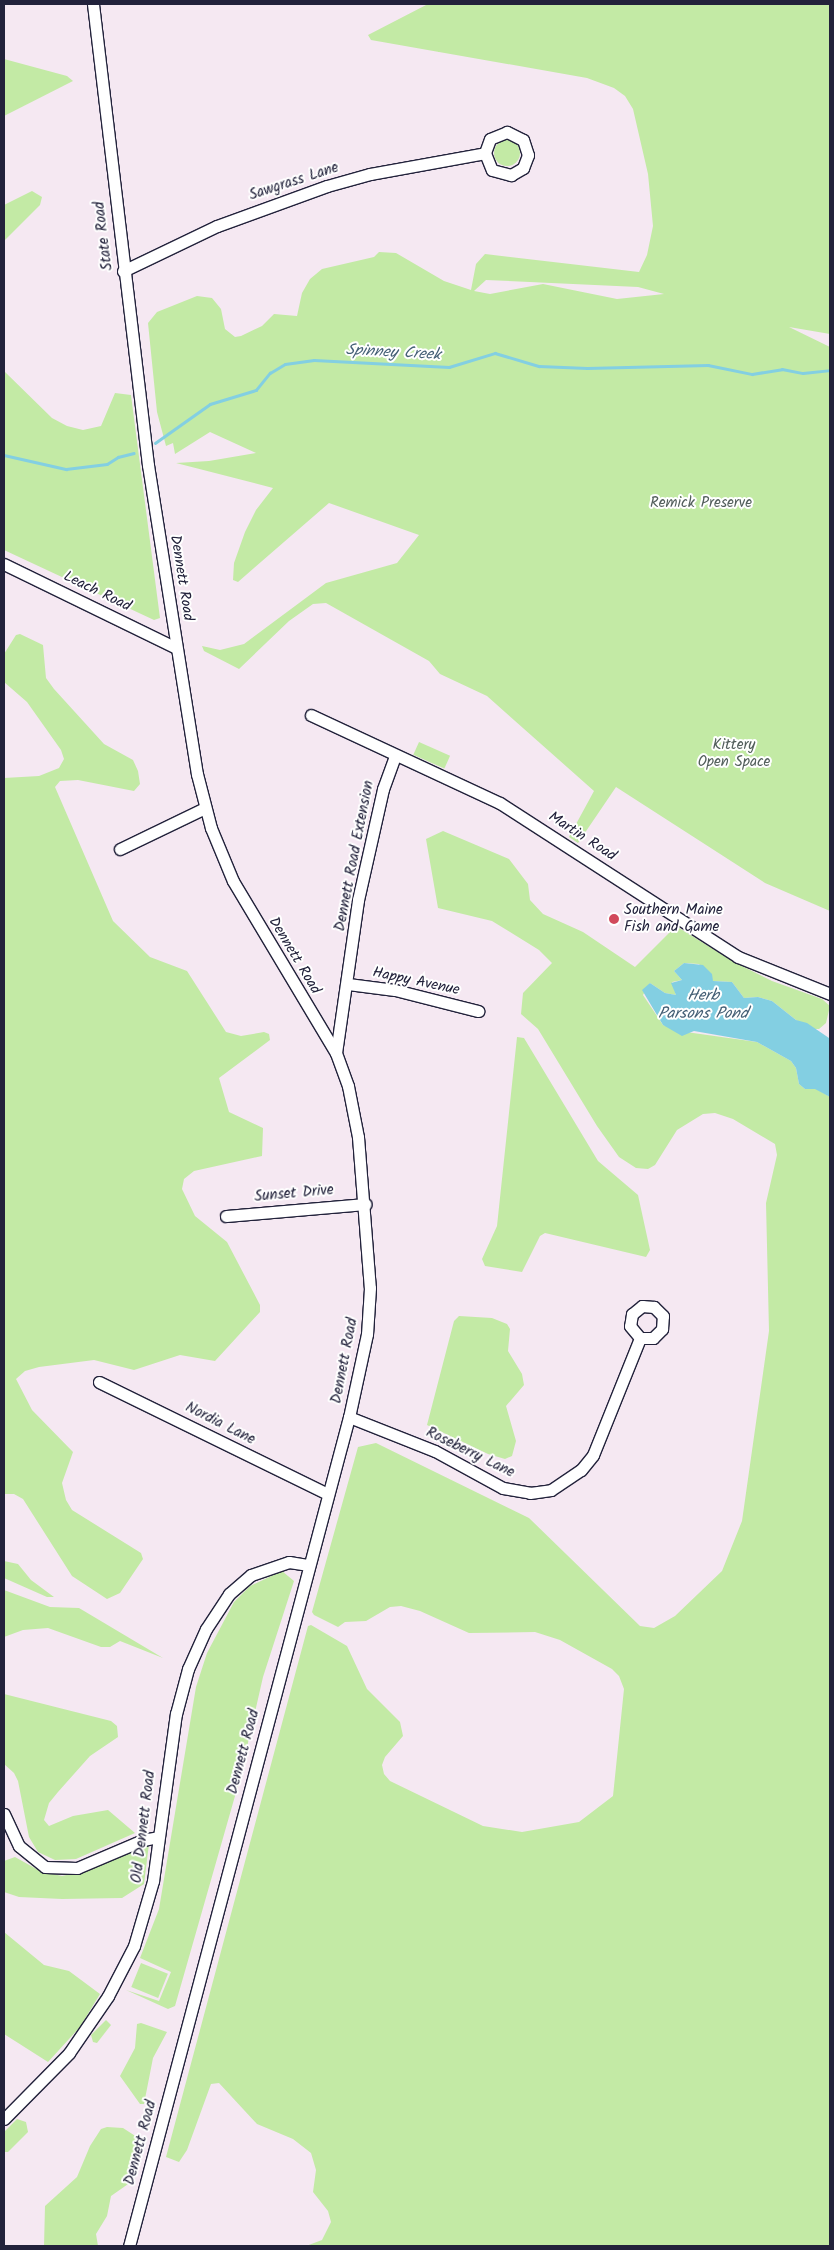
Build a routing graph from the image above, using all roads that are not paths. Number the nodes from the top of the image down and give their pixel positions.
1 (93, 4) edge
2 (485, 153) dead end
3 (123, 271) junction
4 (148, 465) joint
5 (4, 564) edge
6 (176, 648) junction
7 (311, 716) dead end
8 (395, 756) junction
9 (205, 808) junction
10 (120, 848) dead end
11 (348, 984) junction
12 (830, 994) edge
13 (478, 1011) dead end
14 (336, 1053) junction
15 (365, 1204) junction
16 (226, 1216) dead end
17 (640, 1338) dead end
18 (99, 1382) dead end
19 (349, 1417) junction
20 (328, 1494) junction
21 (309, 1565) junction
22 (4, 1814) edge
23 (158, 1837) junction
24 (4, 2120) edge
25 (129, 2246) edge

1 - 3 street, State Road
2 - 3 street, Sawgrass Lane
3 - 4 street, State Road
4 - 6 street, Dennett Road
5 - 6 street, Leach Road
6 - 9 street, Dennett Road
7 - 8 street, Martin Road
8 - 11 street, Dennett Road Extension
8 - 12 street, Martin Road
9 - 10 street
9 - 14 street, Dennett Road
11 - 13 street, Happy Avenue
11 - 14 street, Dennett Road Extension
14 - 15 street, Dennett Road
15 - 16 street, Sunset Drive
15 - 19 street, Dennett Road
17 - 19 street, Roseberry Lane
18 - 20 street, Nordia Lane
19 - 20 street, Dennett Road
20 - 21 street, Dennett Road
21 - 23 street, Old Dennett Road
21 - 25 street, Dennett Road
22 - 23 street
23 - 24 street, Old Dennett Road

